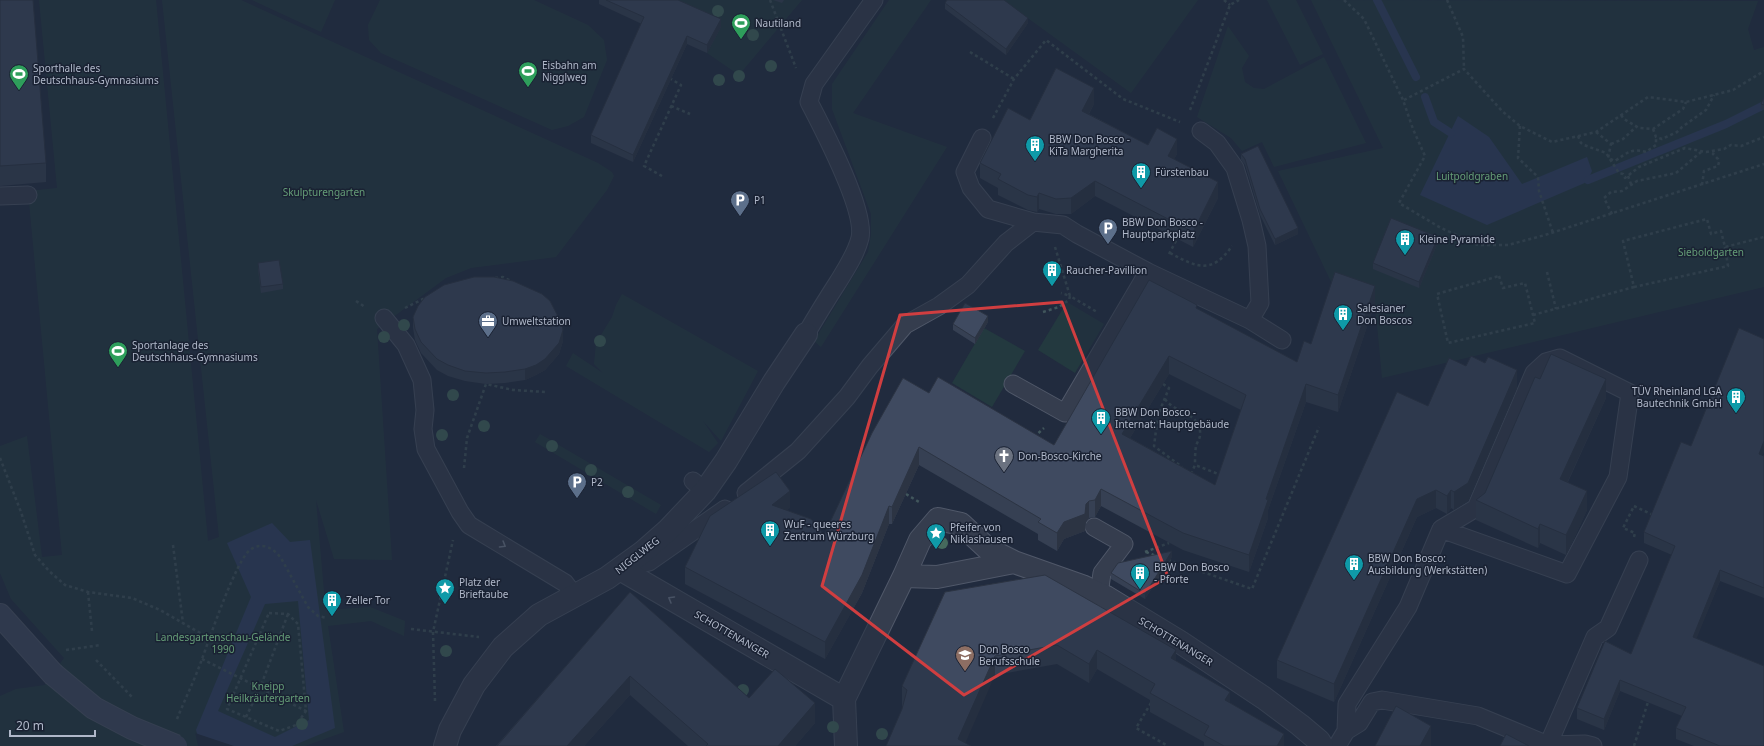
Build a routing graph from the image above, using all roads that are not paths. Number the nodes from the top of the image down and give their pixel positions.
1 (874, 0) edge
2 (1201, 131) road end
3 (982, 138) road end
4 (28, 195) dead end
5 (0, 196) edge
6 (1033, 222) junction
7 (1148, 272) junction
8 (384, 318) road end
9 (1250, 320) junction
10 (806, 334) joint
11 (1282, 340) dead end
12 (1013, 384) dead end
13 (1094, 527) dead end
14 (1441, 530) junction
15 (1640, 560) road end
16 (1014, 562) junction
17 (620, 569) junction
18 (904, 576) junction
19 (570, 589) junction
20 (1099, 594) junction
21 (0, 615) edge
22 (844, 699) junction
23 (1346, 731) junction
24 (448, 741) edge
25 (1548, 745) edge
26 (176, 746) edge
27 (846, 746) edge
28 (1322, 746) edge
29 (1337, 746) edge
30 (1593, 746) edge

1 - 10 lane
2 - 9 lane
3 - 6 lane
4 - 5 lane
6 - 7 lane
6 - 17 lane
7 - 9 lane
7 - 12 lane
8 -> 19 lane
9 - 11 lane
10 - 17 street, NIGGLWEG
13 - 20 lane
14 - 14 lane
14 - 23 lane
15 - 25 lane
16 - 18 street, SCHOTTENANGER
16 - 18 street, SCHOTTENANGER
16 - 20 street, SCHOTTENANGER
17 - 19 street, NIGGLWEG
22 -> 17 street, SCHOTTENANGER
18 - 22 street, SCHOTTENANGER
19 - 24 street, NIGGLWEG
20 - 28 street, SCHOTTENANGER
21 - 26 street, bridge
22 - 27 street, SCHOTTENANGER
23 - 25 lane
23 - 29 lane
25 - 30 lane

